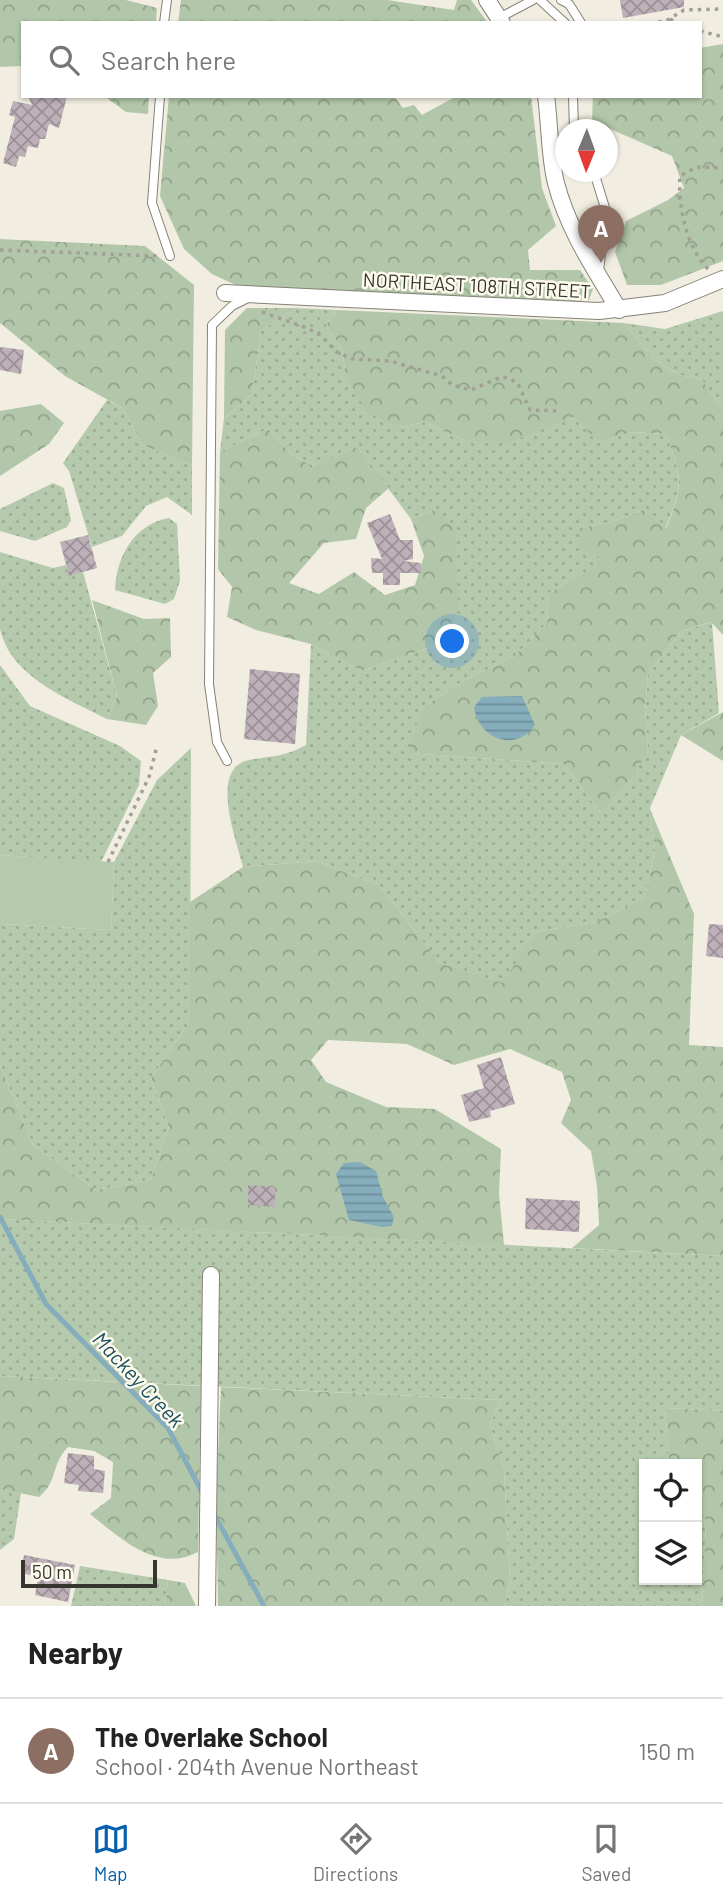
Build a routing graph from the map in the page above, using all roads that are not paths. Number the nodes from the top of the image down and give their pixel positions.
1 (167, 0) edge
2 (487, 0) edge
3 (533, 0) edge
4 (540, 0) edge
5 (565, 1) edge
6 (500, 20) edge
7 (164, 21) edge
8 (563, 21) edge
9 (580, 21) edge
10 (160, 98) edge
11 (546, 98) edge
12 (573, 98) edge
13 (574, 119) edge
14 (597, 182) edge
15 (170, 256) road end
16 (598, 274) junction
17 (717, 276) edge
18 (225, 293) dead end
19 (252, 296) junction
20 (619, 310) junction
21 (227, 761) dead end
22 (211, 1275) dead end
23 (207, 1606) edge

1 - 7 lane
2 - 6 street
3 - 6 lane
4 - 8 lane
5 - 9 lane
10 - 15 lane
11 - 16 street
12 - 13 lane
14 - 16 lane
16 - 20 street
17 - 20 street, NORTHEAST 108TH STREET
18 - 19 street, NORTHEAST 108TH STREET
19 - 20 street, NORTHEAST 108TH STREET
19 - 21 lane
22 - 23 street

